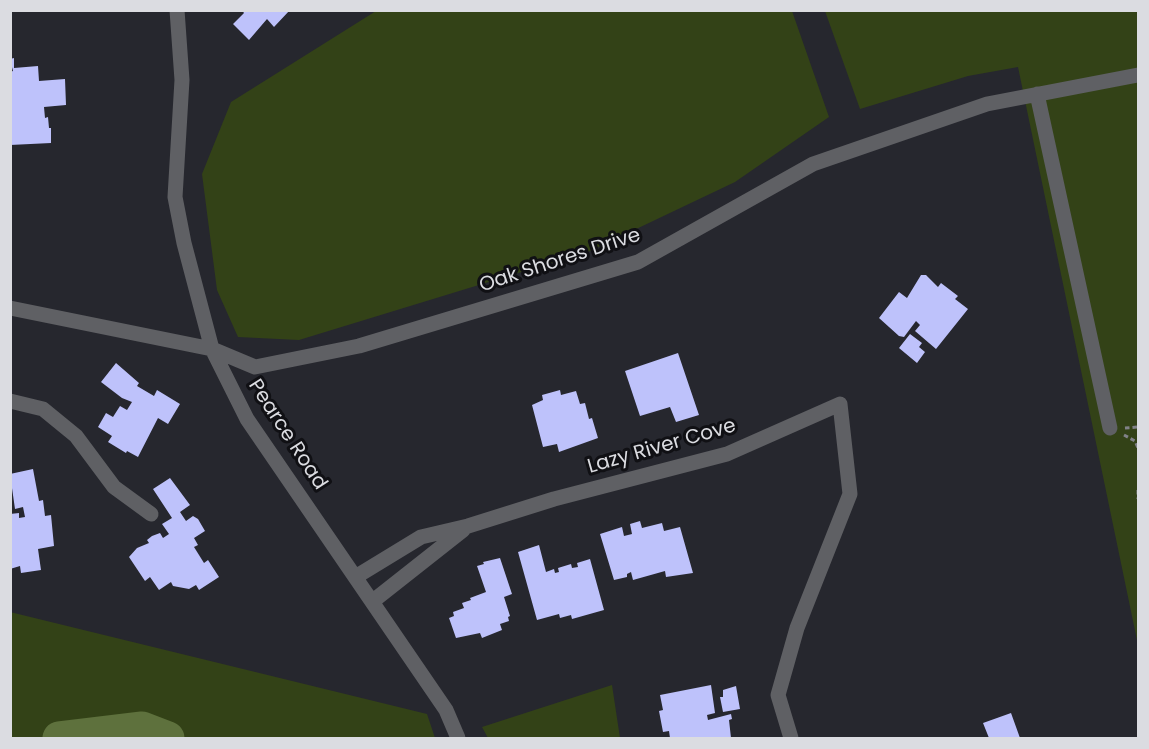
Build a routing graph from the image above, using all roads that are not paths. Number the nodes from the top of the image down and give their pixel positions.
1 (177, 10) edge
2 (1138, 75) edge
3 (1037, 94) junction
4 (10, 308) edge
5 (212, 349) junction
6 (10, 401) edge
7 (1110, 428) dead end
8 (151, 514) dead end
9 (468, 526) junction
10 (357, 576) junction
11 (373, 601) junction
12 (458, 738) edge
13 (791, 738) edge

1 - 5 street, Pearce Road
2 - 3 street, Oak Shores Drive
3 - 5 street, Oak Shores Drive
3 - 7 street
4 - 5 street, Oak Shores Drive
5 - 10 street, Pearce Road
6 - 8 street
9 - 10 street, Lazy River Cove
9 - 11 street, Lazy River Cove
9 - 13 street, Lazy River Cove
10 - 11 street, Pearce Road
11 - 12 street, Pearce Road

